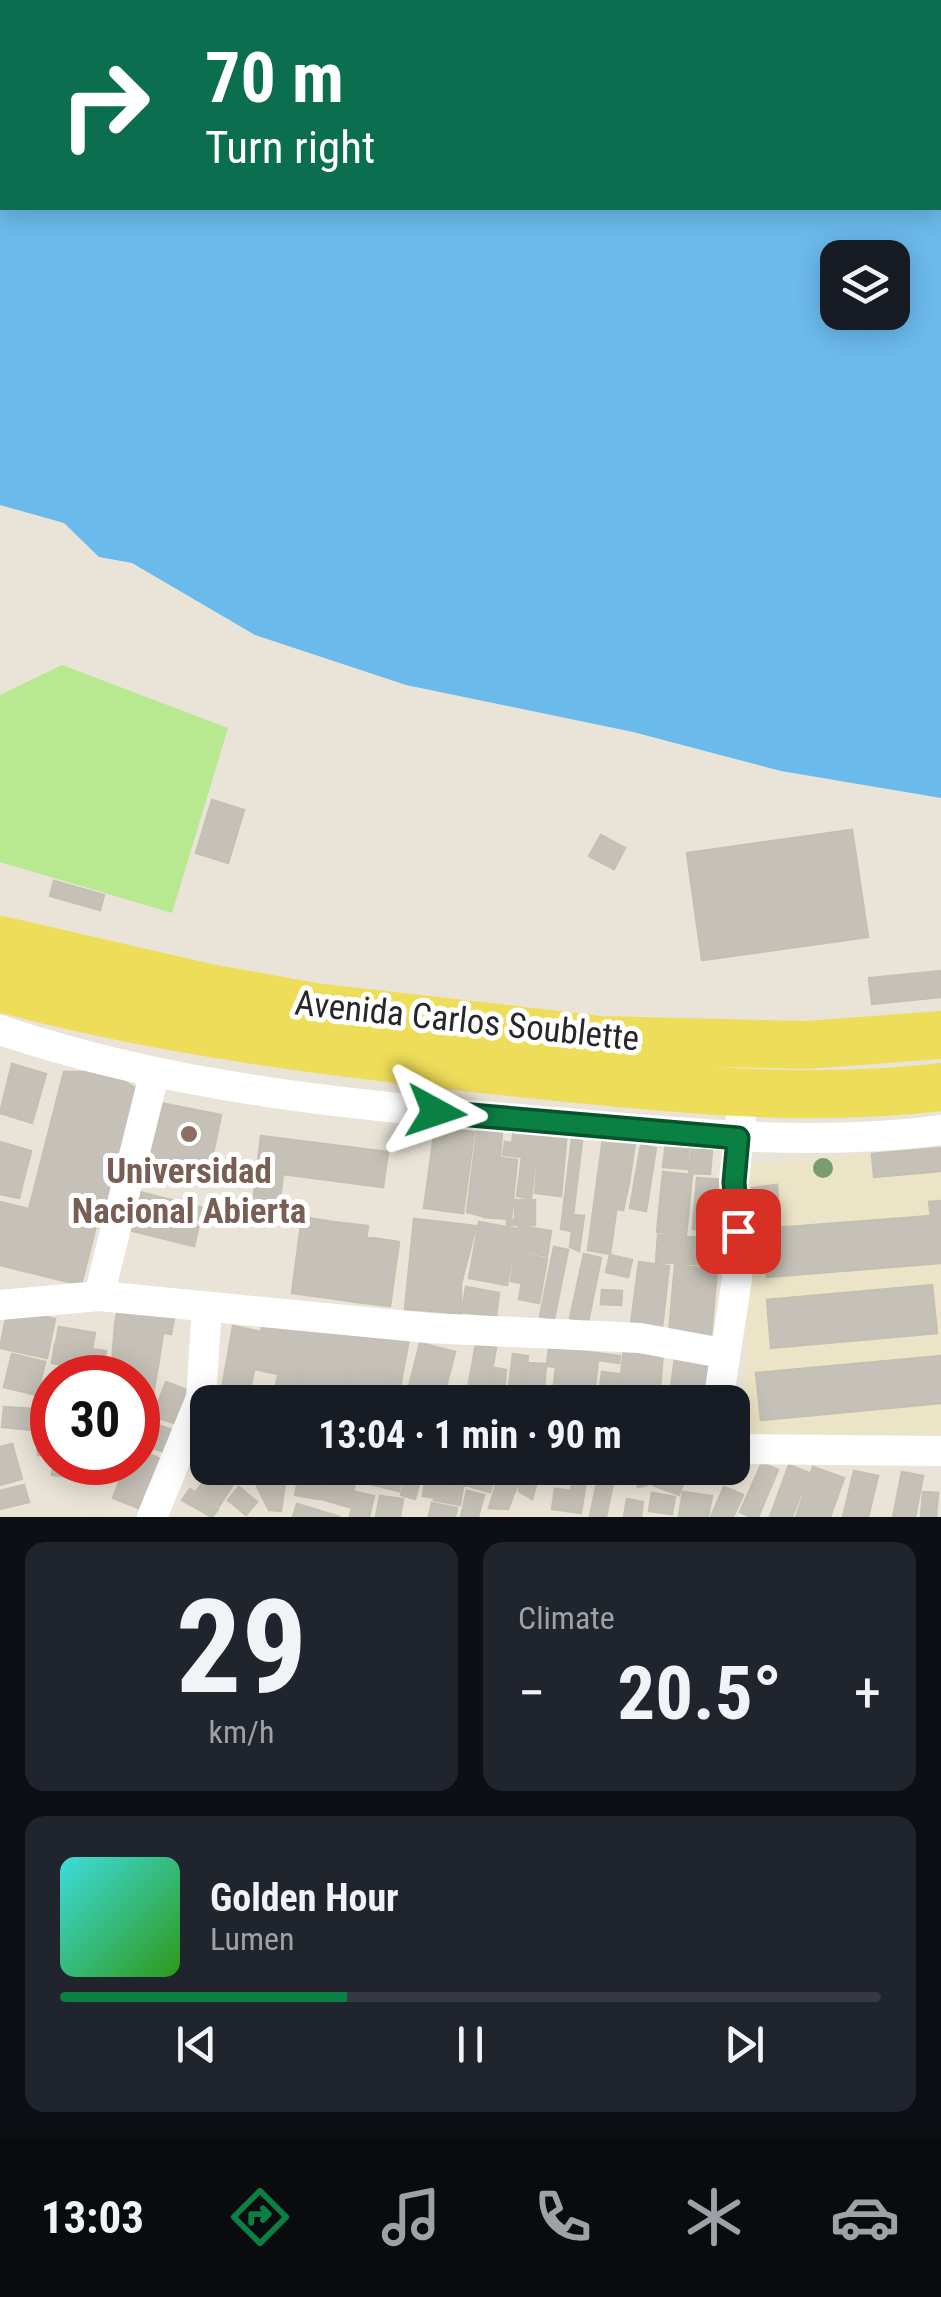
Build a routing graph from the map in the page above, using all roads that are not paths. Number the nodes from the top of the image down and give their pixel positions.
1 (0, 940) edge
2 (0, 988) edge
3 (0, 1030) edge
4 (941, 1035) edge
5 (366, 1056) junction
6 (154, 1075) junction
7 (941, 1087) edge
8 (744, 1091) junction
9 (360, 1106) junction
10 (941, 1130) edge
11 (738, 1138) junction
12 (99, 1296) junction
13 (0, 1305) edge
14 (207, 1307) junction
15 (722, 1353) junction
16 (214, 1385) edge
17 (719, 1385) edge
18 (190, 1446) edge
19 (750, 1450) edge
20 (941, 1451) edge
21 (152, 1517) edge

1 - 4 main road, Avenida Carlos Soublette
2 - 5 main road, Avenida Carlos Soublette
3 - 6 street
5 - 8 main road, Avenida Carlos Soublette
5 - 9 street
6 - 9 street
6 - 12 street
7 - 8 main road, Avenida Carlos Soublette
8 - 11 street
9 - 11 street
10 - 11 street
11 - 15 street
12 - 13 street
12 - 14 street
14 - 15 street
14 - 16 street
15 - 17 street
18 - 21 street
19 - 20 street

